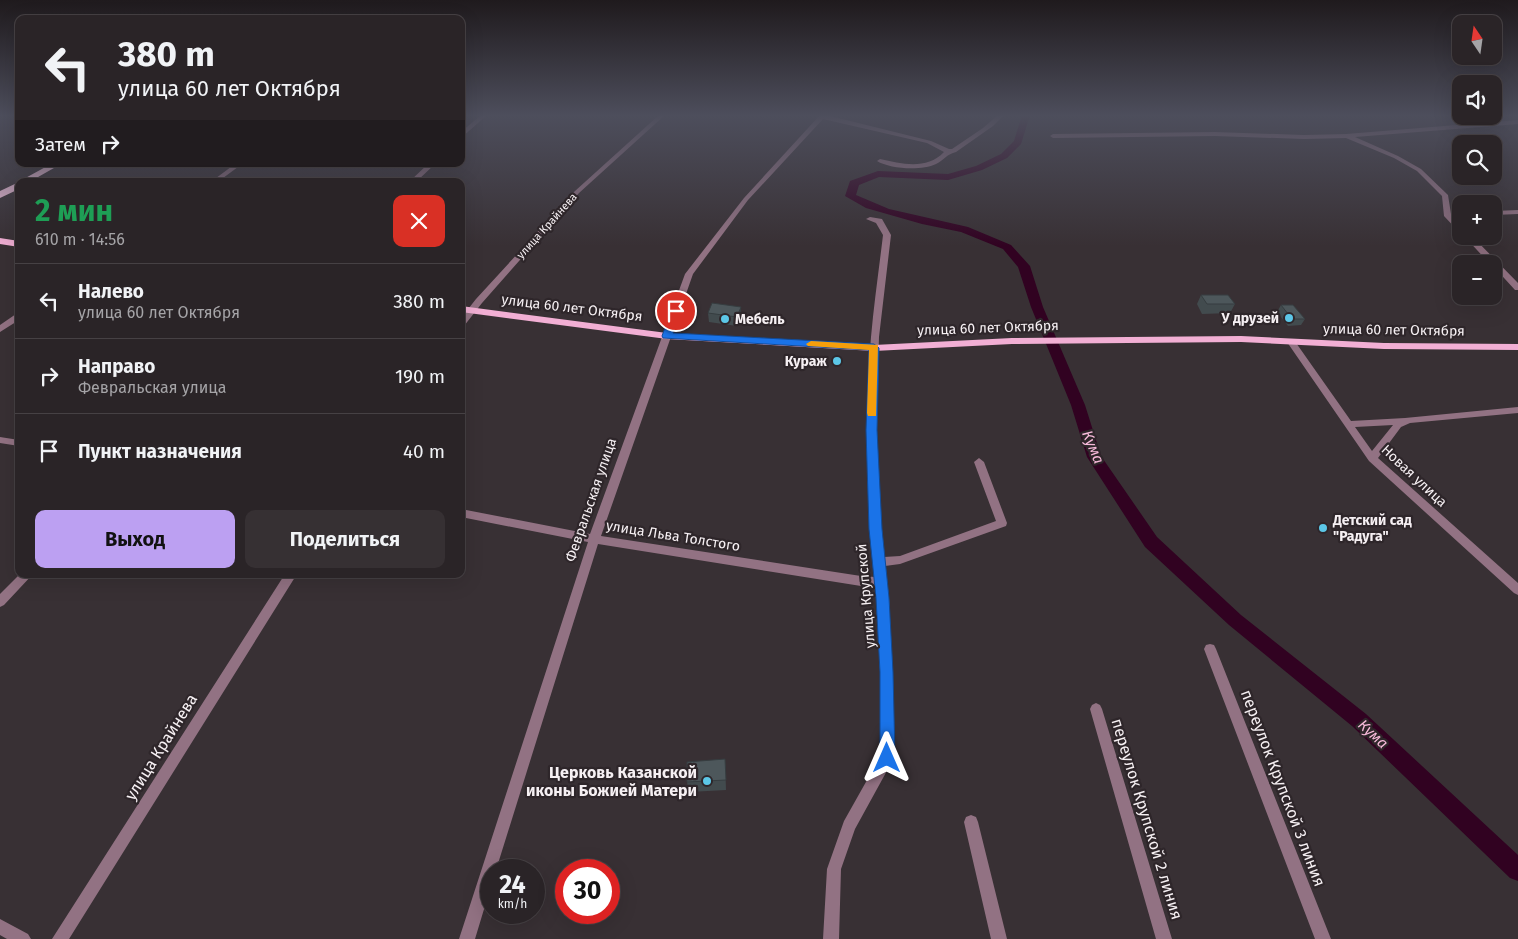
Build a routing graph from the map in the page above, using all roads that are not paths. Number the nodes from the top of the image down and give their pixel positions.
1 (613, 159) edge
2 (783, 159) edge
3 (941, 159) edge
4 (1399, 159) edge
5 (880, 161) dead end
6 (51, 167) edge
7 (236, 167) edge
8 (429, 167) edge
9 (31, 178) edge
10 (219, 178) edge
11 (416, 178) edge
12 (15, 186) edge
13 (0, 195) edge
14 (1518, 212) edge
15 (1502, 213) edge
16 (1448, 216) junction
17 (1452, 216) edge
18 (870, 218) dead end
19 (1452, 220) edge
20 (0, 241) edge
21 (15, 243) edge
22 (1477, 245) edge
23 (1518, 288) edge
24 (466, 310) edge
25 (15, 319) edge
26 (0, 329) edge
27 (667, 336) junction
28 (1291, 342) junction
29 (1518, 347) edge
30 (874, 348) junction
31 (1518, 410) edge
32 (1408, 420) junction
33 (1348, 424) junction
34 (0, 440) edge
35 (15, 442) edge
36 (1372, 458) junction
37 (979, 462) dead end
38 (465, 514) edge
39 (594, 539) junction
40 (879, 562) junction
41 (23, 578) edge
42 (288, 578) edge
43 (881, 582) junction
44 (1518, 590) edge
45 (0, 602) edge
46 (1210, 649) dead end
47 (1096, 709) dead end
48 (970, 822) dead end
49 (0, 927) edge
50 (23, 939) edge
51 (60, 939) edge
52 (467, 939) edge
53 (831, 939) edge
54 (999, 939) edge
55 (1164, 939) edge
56 (1324, 939) edge

1 - 24 street, улица Крайнева
2 - 27 street, Февральская улица
3 - 5 street
4 - 16 street
6 - 9 highway
7 - 10 street
8 - 11 street
12 - 13 highway
14 - 15 street
16 - 17 street
16 - 19 street
18 - 30 street, улица Крупской
20 - 21 main road
22 - 23 street
24 - 27 main road, улица 60 лет Октября
25 - 26 street
27 - 30 main road, улица 60 лет Октября
27 - 39 street, Февральская улица
28 - 29 main road, улица 60 лет Октября
28 - 30 main road, улица 60 лет Октября
28 - 33 street, Новая улица
30 - 40 street, улица Крупской
31 - 32 street
32 - 33 street
32 - 36 street
33 - 36 street, Новая улица
34 - 35 street
36 - 44 street, Новая улица
37 - 40 street
38 - 39 street, улица Льва Толстого
39 - 43 street, улица Льва Толстого
39 - 52 street, Февральская улица
40 - 43 street, улица Крупской
41 - 45 street
42 - 51 street, улица Крайнева
43 - 53 street, улица Крупской
46 - 56 street, переулок Крупской 3 линия
47 - 55 street, переулок Крупской 2 линия
48 - 54 street
49 - 50 street

